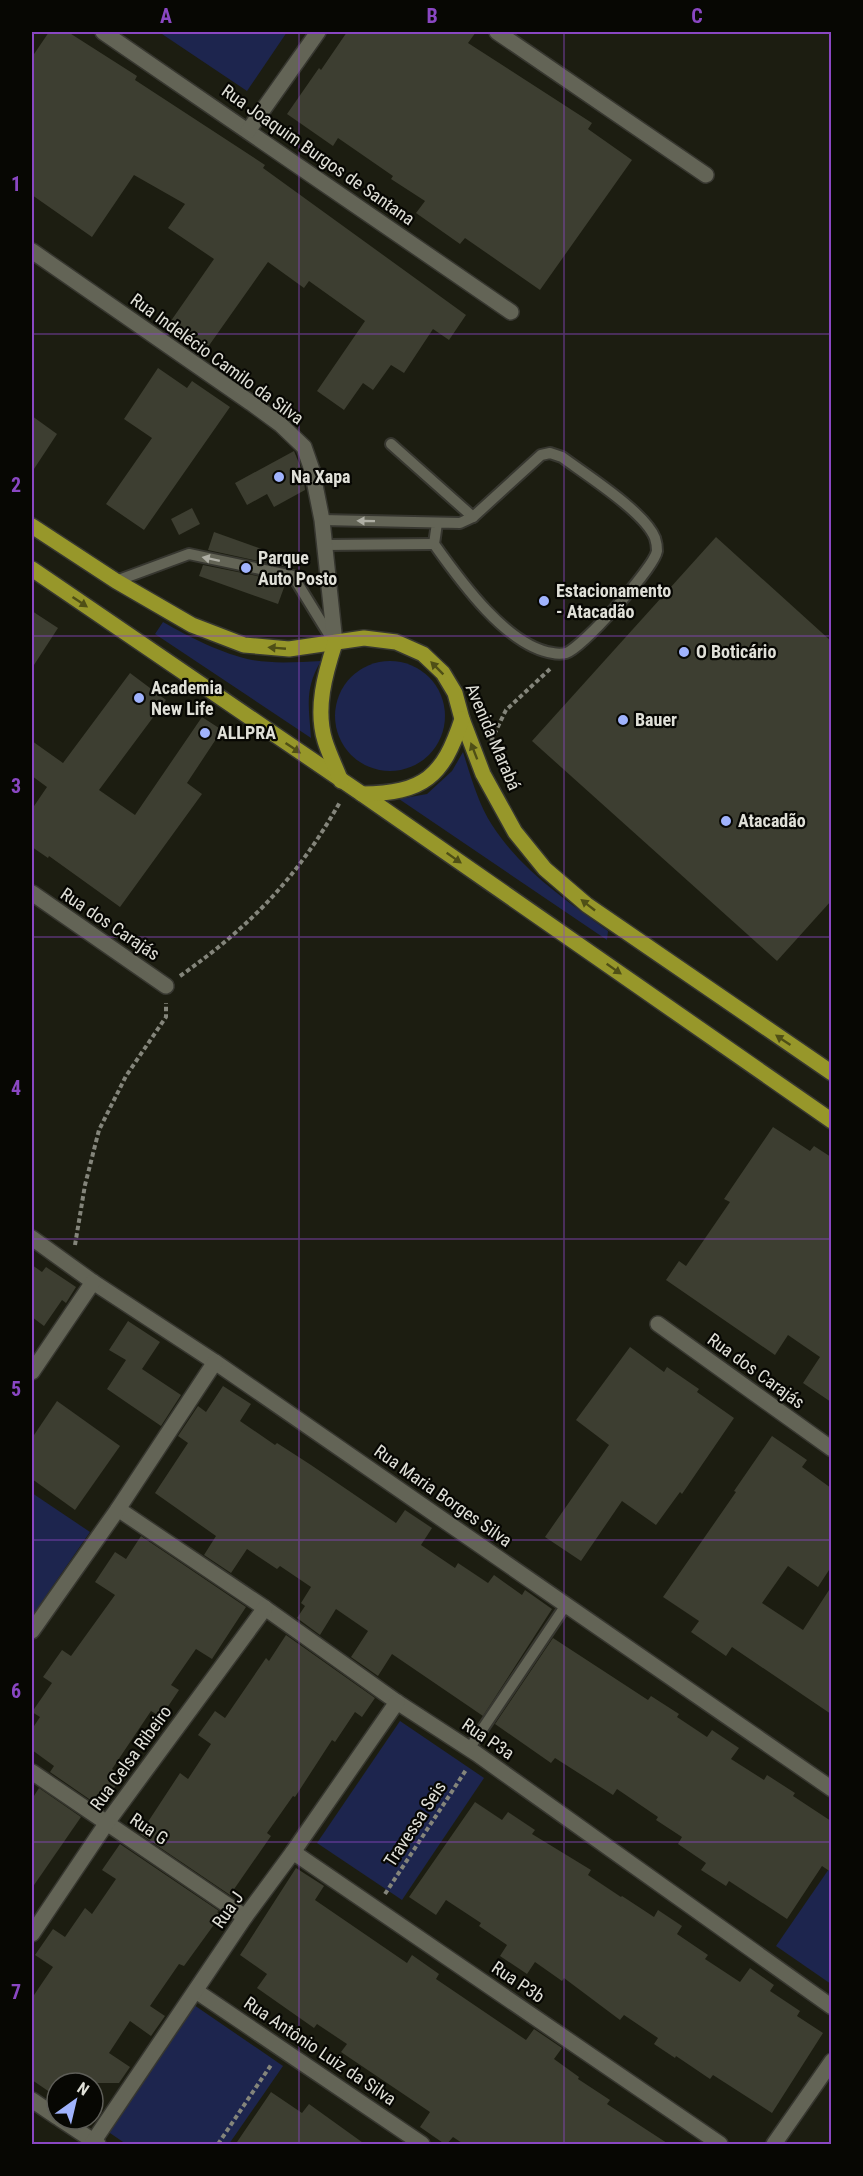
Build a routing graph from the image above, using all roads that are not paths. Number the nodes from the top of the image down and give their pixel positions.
1 (103, 32) edge
2 (318, 32) edge
3 (497, 32) edge
4 (248, 131) junction
5 (706, 174) dead end
6 (32, 251) edge
7 (511, 312) dead end
8 (391, 444) dead end
9 (473, 517) junction
10 (322, 520) junction
11 (437, 523) junction
12 (32, 526) edge
13 (434, 544) junction
14 (324, 545) junction
15 (32, 569) edge
16 (116, 581) junction
17 (335, 643) junction
18 (462, 719) junction
19 (351, 787) junction
20 (32, 893) edge
21 (166, 986) road end
22 (831, 1073) edge
23 (831, 1121) edge
24 (32, 1238) edge
25 (93, 1282) junction
26 (658, 1324) dead end
27 (215, 1362) junction
28 (32, 1372) edge
29 (831, 1449) edge
30 (118, 1509) junction
31 (566, 1605) junction
32 (265, 1608) junction
33 (32, 1630) edge
34 (397, 1702) junction
35 (473, 1752) junction
36 (32, 1772) edge
37 (831, 1789) edge
38 (106, 1824) junction
39 (293, 1852) junction
40 (245, 1917) junction
41 (32, 1934) edge
42 (196, 1991) junction
43 (831, 2007) edge
44 (831, 2061) edge
45 (32, 2100) edge
46 (45, 2109) edge
47 (77, 2131) edge
48 (95, 2143) edge
49 (422, 2145) edge
50 (720, 2145) edge
51 (774, 2145) edge

1 - 4 street, Rua Joaquim Burgos de Santana
2 - 4 street
3 - 5 street
4 - 7 street, Rua Joaquim Burgos de Santana
6 - 10 street, Rua Indelécio Camilo da Silva
8 - 9 lane
9 - 11 lane
9 - 13 lane
11 -> 10 lane
10 - 14 street, Rua Indelécio Camilo da Silva
11 - 13 lane
12 - 16 main road, Avenida Marabá
13 - 14 lane
14 - 17 street, Rua Indelécio Camilo da Silva
15 -> 19 main road
17 -> 16 main road, Avenida Marabá
17 -> 16 lane
18 -> 17 main road, Avenida Marabá
17 - 19 main road
18 - 19 main road
22 -> 18 main road, Avenida Marabá
19 -> 23 main road
20 - 21 street, Rua dos Carajás
24 - 25 street, Rua Maria Borges Silva
25 - 27 street, Rua Maria Borges Silva
25 - 28 street
26 - 29 street, Rua dos Carajás
27 - 30 street
27 - 31 street, Rua Maria Borges Silva
30 - 32 street, Rua P3a
30 - 33 street
31 - 35 lane
31 - 37 street, Rua Maria Borges Silva
32 - 34 street, Rua P3a
32 - 38 street, Rua Celsa Ribeiro
34 - 35 street, Rua P3a
34 - 39 street, Rua J
35 - 43 street, Rua P3a
36 - 38 street, Rua G
38 - 40 street, Rua G
38 - 41 street, Rua Celsa Ribeiro
39 - 40 street, Rua J
39 - 50 street, Rua P3b
40 - 42 street, Rua J
42 - 48 street, Rua J
42 - 49 street, Rua Antônio Luiz da Silva
44 - 51 street
45 - 46 street
47 - 48 street

